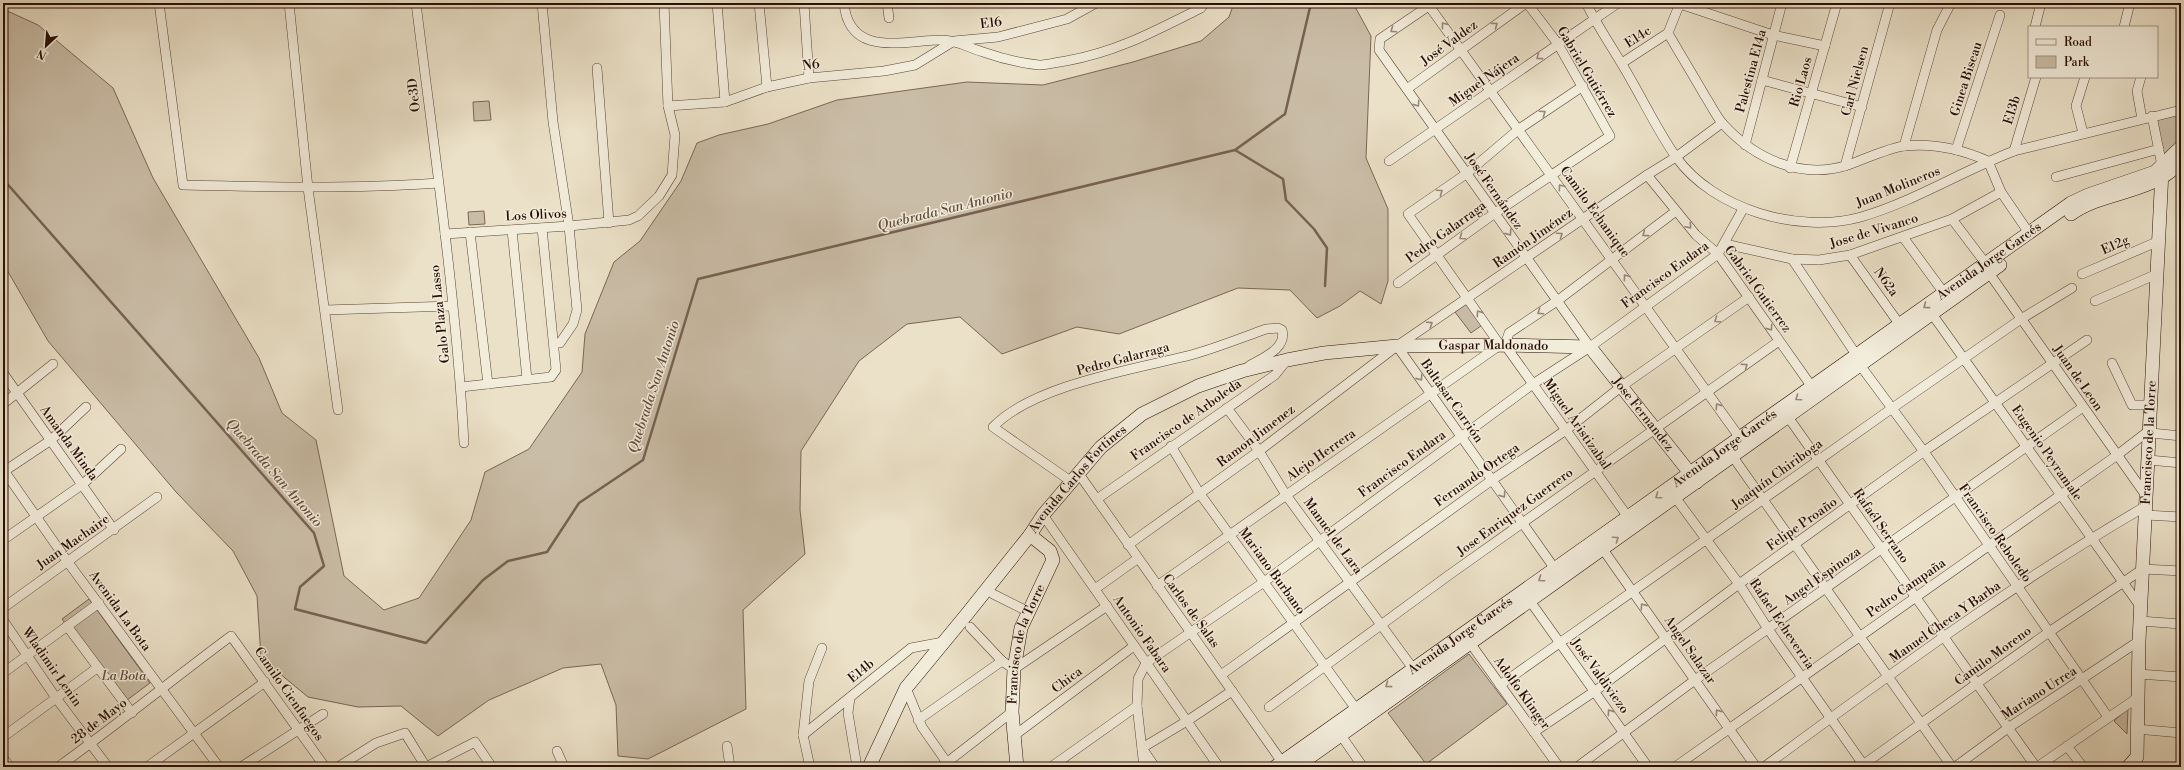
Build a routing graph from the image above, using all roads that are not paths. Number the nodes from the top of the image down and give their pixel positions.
1 (159, 3) edge
2 (289, 3) edge
3 (416, 3) edge
4 (542, 3) edge
5 (664, 3) edge
6 (717, 3) edge
7 (759, 3) edge
8 (804, 3) edge
9 (844, 3) edge
10 (887, 3) edge
11 (1096, 3) edge
12 (1205, 3) edge
13 (1527, 3) edge
14 (1586, 3) edge
15 (1618, 3) edge
16 (1782, 3) edge
17 (1838, 3) edge
18 (1890, 3) edge
19 (1951, 3) edge
20 (2041, 3) edge
21 (2130, 3) edge
22 (1430, 4) edge
23 (1680, 4) edge
24 (2000, 15) dead end
25 (889, 18) dead end
26 (1593, 18) junction
27 (2035, 26) edge
28 (2124, 26) edge
29 (1668, 33) junction
30 (1773, 35) junction
31 (954, 41) junction
32 (1558, 44) junction
33 (1825, 46) junction
34 (1462, 49) junction
35 (1622, 63) junction
36 (597, 68) dead end
37 (809, 78) junction
38 (2036, 78) edge
39 (2085, 78) edge
40 (2141, 78) edge
41 (1762, 80) junction
42 (1583, 86) junction
43 (767, 87) junction
44 (1407, 89) junction
45 (1492, 91) junction
46 (1812, 94) junction
47 (725, 102) junction
48 (668, 106) junction
49 (1862, 107) junction
50 (2181, 110) edge
51 (2152, 116) junction
52 (2142, 119) junction
53 (1722, 123) junction
54 (1519, 129) junction
55 (1435, 130) junction
56 (2083, 133) junction
57 (1610, 136) joint
58 (1745, 145) junction
59 (1904, 146) junction
60 (2181, 147) edge
61 (2159, 149) junction
62 (1956, 150) junction
63 (2014, 151) junction
64 (1676, 158) junction
65 (1389, 161) dead end
66 (1988, 161) junction
67 (2181, 162) edge
68 (1845, 166) junction
69 (2162, 166) junction
70 (1790, 168) junction
71 (1466, 174) junction
72 (1552, 175) junction
73 (1647, 175) junction
74 (2056, 177) dead end
75 (2162, 179) junction
76 (438, 183) junction
77 (308, 188) junction
78 (2001, 192) junction
79 (1743, 209) junction
80 (1676, 210) junction
81 (1495, 214) junction
82 (1584, 219) junction
83 (1952, 219) junction
84 (609, 223) junction
85 (569, 226) junction
86 (542, 228) junction
87 (512, 230) junction
88 (470, 232) junction
89 (2030, 233) junction
90 (445, 234) junction
91 (1903, 237) junction
92 (2159, 240) junction
93 (1725, 244) junction
94 (1438, 254) junction
95 (1718, 254) junction
96 (1850, 255) junction
97 (1526, 258) junction
98 (1612, 258) junction
99 (1792, 259) junction
100 (1987, 268) junction
101 (2082, 274) dead end
102 (2157, 274) junction
103 (1398, 283) dead end
104 (2072, 288) dead end
105 (1944, 293) junction
106 (1469, 298) junction
107 (1749, 298) junction
108 (1557, 301) junction
109 (2095, 301) dead end
110 (1646, 304) junction
111 (452, 306) junction
112 (324, 310) junction
113 (1932, 314) junction
114 (2021, 319) junction
115 (1900, 325) junction
116 (2087, 340) dead end
117 (1779, 341) junction
118 (554, 343) junction
119 (1503, 345) junction
120 (1397, 346) junction
121 (1590, 347) junction
122 (1677, 347) junction
123 (1965, 359) junction
124 (1287, 360) junction
125 (1859, 361) junction
126 (2112, 363) dead end
127 (53, 364) dead end
128 (2053, 364) junction
129 (1242, 371) junction
130 (3, 372) edge
131 (527, 379) junction
132 (488, 384) junction
133 (1533, 384) junction
134 (1622, 386) junction
135 (461, 387) junction
136 (1812, 387) junction
137 (17, 392) junction
138 (1708, 392) junction
139 (1431, 394) junction
140 (3, 404) edge
141 (1996, 404) junction
142 (2151, 405) junction
143 (86, 407) dead end
144 (2083, 407) junction
145 (1227, 408) junction
146 (1891, 409) junction
147 (338, 410) dead end
148 (1788, 417) junction
149 (994, 427) joint
150 (1656, 429) junction
151 (1566, 430) junction
152 (2151, 431) junction
153 (1461, 436) junction
154 (2181, 436) edge
155 (1740, 438) junction
156 (51, 440) junction
157 (464, 444) dead end
158 (1171, 446) junction
159 (2027, 446) junction
160 (121, 449) dead end
161 (1259, 451) junction
162 (1923, 452) junction
163 (2116, 456) junction
164 (1733, 457) junction
165 (1819, 460) junction
166 (2149, 460) junction
167 (2181, 463) edge
168 (3, 471) edge
169 (1594, 471) junction
170 (1076, 478) junction
171 (1694, 478) junction
172 (1492, 480) junction
173 (83, 484) junction
174 (1200, 494) junction
175 (1286, 495) junction
176 (2061, 495) junction
177 (157, 497) dead end
178 (1675, 497) junction
179 (1954, 498) junction
180 (1097, 499) junction
181 (1763, 500) junction
182 (1851, 505) junction
183 (2146, 506) junction
184 (1043, 515) junction
185 (36, 516) junction
186 (1628, 517) junction
187 (2181, 517) edge
188 (1523, 523) junction
189 (114, 530) junction
190 (1030, 535) junction
191 (1229, 535) junction
192 (2091, 538) junction
193 (3, 540) edge
194 (1320, 540) junction
195 (1706, 540) junction
196 (1128, 545) junction
197 (1794, 545) junction
198 (1989, 546) junction
199 (1602, 548) junction
200 (1881, 549) junction
201 (1137, 559) junction
202 (67, 561) junction
203 (2143, 568) junction
204 (1555, 569) junction
205 (2181, 571) edge
206 (1264, 582) junction
207 (2123, 582) junction
208 (1351, 583) junction
209 (1739, 584) junction
210 (1157, 586) junction
211 (2018, 586) junction
212 (1095, 589) junction
213 (1826, 589) junction
214 (1633, 592) junction
215 (993, 594) dead end
216 (1915, 597) junction
217 (1530, 601) junction
218 (99, 604) junction
219 (1107, 606) junction
220 (2140, 606) junction
221 (3, 608) edge
222 (1027, 612) junction
223 (3, 620) edge
224 (2140, 621) junction
225 (1294, 624) junction
226 (1381, 624) junction
227 (2181, 624) edge
228 (67, 626) junction
229 (970, 627) dead end
230 (1768, 629) junction
231 (1190, 632) junction
232 (2049, 632) junction
233 (231, 636) joint
234 (1859, 637) junction
235 (1466, 638) junction
236 (1665, 638) junction
237 (1944, 638) junction
238 (2139, 641) junction
239 (943, 642) junction
240 (1560, 643) junction
241 (1134, 646) junction
242 (822, 648) dead end
243 (28, 654) junction
244 (1002, 662) junction
245 (1146, 663) junction
246 (1325, 667) junction
247 (97, 668) junction
248 (1014, 669) junction
249 (3, 673) edge
250 (1416, 673) junction
251 (2138, 674) junction
252 (1221, 675) junction
253 (1802, 677) junction
254 (2181, 677) edge
255 (1888, 678) junction
256 (1696, 680) junction
257 (2083, 680) junction
258 (265, 682) junction
259 (1977, 684) junction
260 (1500, 685) junction
261 (160, 688) junction
262 (906, 688) junction
263 (1232, 691) junction
264 (1595, 691) junction
265 (56, 698) junction
266 (850, 698) junction
267 (2137, 698) junction
268 (1138, 706) junction
269 (1269, 707) dead end
270 (1356, 709) junction
271 (1012, 712) junction
272 (132, 713) junction
273 (323, 714) dead end
274 (2108, 717) junction
275 (1831, 718) junction
276 (918, 720) junction
277 (1187, 721) junction
278 (1921, 724) junction
279 (1729, 728) junction
280 (2008, 728) junction
281 (297, 729) junction
282 (2136, 729) junction
283 (1338, 730) junction
284 (1534, 732) junction
285 (194, 733) junction
286 (2181, 733) edge
287 (1015, 734) junction
288 (1625, 734) junction
289 (803, 735) junction
290 (3, 737) edge
291 (90, 744) junction
292 (727, 746) dead end
293 (2067, 746) junction
294 (1142, 748) junction
295 (557, 751) dead end
296 (3, 758) edge
297 (1278, 765) edge
298 (946, 766) edge
299 (1863, 766) edge
300 (10, 767) edge
301 (58, 767) edge
302 (108, 767) edge
303 (146, 767) edge
304 (219, 767) edge
305 (241, 767) edge
306 (325, 767) edge
307 (338, 767) edge
308 (426, 767) edge
309 (492, 767) edge
310 (564, 767) edge
311 (730, 767) edge
312 (810, 767) edge
313 (857, 767) edge
314 (869, 767) edge
315 (1017, 767) edge
316 (1051, 767) edge
317 (1144, 767) edge
318 (1155, 767) edge
319 (1219, 767) edge
320 (1296, 767) edge
321 (1363, 767) edge
322 (1559, 767) edge
323 (1577, 767) edge
324 (1648, 767) edge
325 (1675, 767) edge
326 (1756, 767) edge
327 (1764, 767) edge
328 (1953, 767) edge
329 (2036, 767) edge
330 (2082, 767) edge
331 (2128, 767) edge

1 - 77 street
2 - 77 street
3 - 76 street, Oe3D
4 - 85 street
5 - 48 street
6 - 47 street
7 - 43 street
8 - 37 street
9 - 31 street, E16
10 - 25 street
11 - 31 street, E16
12 - 31 street
13 - 32 street, Gabriel Gutiérrez
34 -> 13 street, José Valdez
14 - 26 street, Juan Molineros
15 - 26 street, Miguel Nájera
16 - 30 street, Palestina E14a
17 - 33 street, Rio Laos
18 - 49 street, Carl Nielsen
19 - 59 street
20 - 27 street
21 - 28 street
34 -> 22 street, Camilo Echanique
22 -> 44 street, José Fernández
23 - 29 street
23 - 30 street
24 - 62 street, Ginea Biseau
26 - 32 street, Miguel Nájera
26 - 35 street, Juan Molineros
29 - 35 street, E14c
29 - 53 street
30 - 33 street
30 - 41 street, Palestina E14a
31 - 37 street, N6
32 - 42 street, Gabriel Gutiérrez
32 -> 45 street, Miguel Nájera
33 - 46 street, Rio Laos
34 - 44 street, José Valdez
34 - 45 street, Camilo Echanique
35 - 64 street, Juan Molineros
36 - 84 street
37 - 43 street, N6
38 - 63 street, E13b
39 - 56 street
40 - 52 street
41 - 46 street
41 - 58 street, Palestina E14a
54 -> 42 street
42 - 57 street, Gabriel Gutiérrez
43 - 47 street, N6
44 -> 55 street, José Fernández
45 - 54 street, Camilo Echanique
45 - 55 street, Miguel Nájera
46 - 49 street
46 - 70 street, Rio Laos
47 - 48 street, N6
48 - 84 street, Los Olivos
49 - 68 street, Carl Nielsen
50 - 51 street, Juan Molineros
51 - 52 street, Juan Molineros
51 - 61 street, Francisco de la Torre
52 - 56 street, Juan Molineros
53 - 58 street
53 - 64 street, Ramón Jiménez
54 - 71 street
54 - 72 street, Camilo Echanique
55 - 65 street, Miguel Nájera
55 - 71 street, José Fernández
56 - 63 street, Juan Molineros
57 - 72 street, Pedro Galarraga
58 - 70 street
59 - 62 street
59 - 68 street
60 - 69 street, Avenida Jorge Garcés
61 - 69 street, Francisco de la Torre
61 - 74 street
62 - 66 street
63 - 66 street, Juan Molineros
64 - 73 street, Ramón Jiménez
64 - 79 street, Juan Molineros
66 - 78 street
66 - 79 street, Juan Molineros
67 - 75 street, Avenida Jorge Garcés
68 - 70 street
69 - 75 street, Francisco de la Torre
69 - 89 street, Avenida Jorge Garcés
71 - 81 street, José Fernández
94 -> 71 street, Miguel Aristizabal
72 - 81 street, Pedro Galarraga
82 -> 72 street, Camilo Echanique
73 - 80 street, Gabriel Gutierrez
73 - 82 street, Ramón Jiménez
75 - 92 street, Francisco de la Torre
75 - 100 street, Avenida Jorge Garcés
76 - 77 street
76 - 90 street, Galo Plaza Lasso
77 - 112 street
78 - 83 street, Jose de Vivanco
78 - 89 street
79 - 93 street, Francisco Endara
80 -> 95 street, Gabriel Gutierrez
80 -> 98 street, Alejo Herrera
81 -> 94 street, Pedro Galarraga
81 -> 97 street, José Fernández
97 -> 82 street, Ramón Jiménez
82 - 98 street, Camilo Echanique
83 - 91 street, Jose de Vivanco
83 - 100 street, Juan de Leon
84 - 85 street, Los Olivos
85 - 86 street, Los Olivos
85 - 118 street
86 - 87 street, Los Olivos
86 - 118 street
87 - 88 street, Los Olivos
87 - 131 street
88 - 90 street, Los Olivos
88 - 132 street
89 - 100 street, Avenida Jorge Garcés
90 - 111 street, Galo Plaza Lasso
91 - 96 street, Jose de Vivanco
91 - 105 street
92 - 101 street, E12g
92 - 102 street, Francisco de la Torre
93 - 95 street, Francisco Endara
93 - 99 street, Jose de Vivanco
94 - 103 street, Pedro Galarraga
94 - 106 street, Miguel Aristizabal
95 - 107 street, Gabriel Gutierrez
95 - 110 street, Francisco Endara
96 - 99 street, Jose de Vivanco
96 - 115 street, N62a
97 - 106 street, Ramón Jiménez
97 - 108 street, José Fernández
98 - 108 street, Alejo Herrera
110 -> 98 street, Camilo Echanique
99 - 125 street, Francisco Reboledo
100 - 105 street, Avenida Jorge Garcés
100 - 113 street, Avenida Jorge Garcés
100 - 114 street, Juan de Leon
102 - 109 street
102 - 142 street, Francisco de la Torre
104 - 114 street, Joaquín Chiriboga
105 -> 115 street, Avenida Jorge Garcés
119 -> 106 street, Miguel Aristizabal
120 -> 106 street, Ramón Jiménez
107 -> 117 street, Gabriel Gutierrez
107 -> 122 street, Fernando Ortega
108 -> 119 street, Alejo Herrera
108 - 121 street, José Fernández
110 - 121 street, Francisco Endara
110 - 122 street, Camilo Echanique
111 - 112 street
111 - 135 street, Galo Plaza Lasso
112 - 147 street
113 - 123 street, Eugenio Peyramale
113 - 125 street, Avenida Jorge Garcés
114 - 123 street, Joaquín Chiriboga
114 - 128 street, Juan de Leon
115 - 125 street, Avenida Jorge Garcés
116 - 128 street, Felipe Proaño
117 - 136 street, Gabriel Gutierrez
138 -> 117 street, Jose Enriquez Guerrero
118 - 131 street
119 - 120 street, Gaspar Maldonado
119 - 121 street, Gaspar Maldonado
119 - 133 street, Miguel Aristizabal
119 - 139 street, Alejo Herrera
120 - 124 street, Avenida Carlos Fortines
120 -> 139 street, Baltasar Carrión
120 - 161 street, Ramon Jimenez
121 - 133 street, Francisco Endara
121 - 134 street, Jose Fernandez
122 - 134 street, Fernando Ortega
122 - 138 street, Camilo Echanique
123 - 141 street, Eugenio Peyramale
123 - 146 street, Joaquín Chiriboga
124 - 129 street, Avenida Carlos Fortines
124 - 145 street, Francisco de Arboleda
125 - 136 street, Avenida Jorge Garcés
125 - 146 street, Francisco Reboledo
125 - 148 street, Avenida Jorge Garcés
126 - 142 street
127 - 137 street
128 - 141 street, Felipe Proaño
128 - 144 street, Juan de Leon
129 - 149 street, Pedro Galarraga
129 - 170 street, Avenida Carlos Fortines
130 - 137 street, Amanda Minda
131 - 132 street
132 - 135 street
133 - 151 street, Miguel Aristizabal
133 - 153 street, Francisco Endara
134 - 150 street, Jose Fernandez
134 - 151 street, Fernando Ortega
135 - 157 street, Galo Plaza Lasso
136 -> 155 street, Avenida Jorge Garcés
137 - 140 street
137 - 156 street, Amanda Minda
138 - 150 street, Jose Enriquez Guerrero
155 -> 138 street, Camilo Echanique
139 - 153 street, Baltasar Carrión
139 - 175 street, Alejo Herrera
141 - 159 street, Eugenio Peyramale
141 - 162 street, Felipe Proaño
142 - 152 street, Francisco de la Torre
143 - 156 street
144 - 159 street, Angel Espinoza
144 - 163 street, Juan de Leon
145 - 158 street, Francisco de Arboleda
145 - 161 street, Manuel de Lara
146 - 162 street, Francisco Reboledo
146 - 165 street, Joaquín Chiriboga
148 - 164 street, Avenida Jorge Garcés
148 - 165 street, Rafaél Serrano
149 - 170 street, Carlos de Salas
150 - 169 street, Jose Enriquez Guerrero
150 - 171 street, Jose Fernandez
151 - 169 street, Miguel Aristizabal
151 - 172 street, Fernando Ortega
152 - 154 street
152 - 163 street, Pedro Campaña
152 - 166 street, Francisco de la Torre
153 - 172 street, Baltasar Carrión
153 - 194 street, Francisco Endara
155 - 171 street, Avenida Jorge Garcés
156 - 168 street
156 - 173 street, Amanda Minda
158 - 174 street, Mariano Burbano
158 - 180 street, Francisco de Arboleda
159 - 176 street, Eugenio Peyramale
159 - 179 street, Angel Espinoza
160 - 173 street
161 - 174 street, Ramon Jimenez
161 - 175 street, Manuel de Lara
162 - 179 street, Francisco Reboledo
162 - 182 street, Felipe Proaño
163 - 176 street, Pedro Campaña
163 - 183 street, Juan de Leon
164 - 171 street, Avenida Jorge Garcés
164 - 181 street
165 - 181 street, Joaquín Chiriboga
165 - 182 street, Rafaél Serrano
166 - 167 street
166 - 183 street, Francisco de la Torre
168 - 185 street, Avenida La Bota
169 - 186 street, Miguel Aristizabal
169 - 188 street, Jose Enriquez Guerrero
170 - 180 street, Carlos de Salas
170 - 184 street, Avenida Carlos Fortines
171 - 178 street, Avenida Jorge Garcés
171 -> 186 street, Avenida Jorge Garcés
172 -> 188 street, Baltasar Carrión
172 - 208 street, Fernando Ortega
173 - 185 street
173 - 189 street, Amanda Minda
174 - 191 street, Mariano Burbano
174 - 196 street, Ramon Jimenez
175 - 191 street, Alejo Herrera
175 - 194 street, Manuel de Lara
176 - 192 street, Eugenio Peyramale
176 - 198 street, Pedro Campaña
177 - 189 street, Juan Machaire
178 - 195 street, Rafael Echeverria
199 -> 178 street, Avenida Jorge Garcés
179 - 198 street, Francisco Reboledo
179 - 200 street, Angel Espinoza
180 - 196 street, Carlos de Salas
181 - 195 street, Joaquín Chiriboga
181 - 197 street
182 - 197 street, Felipe Proaño
182 - 200 street, Rafaél Serrano
183 - 187 street
183 - 192 street, Manuel Checa Y Barba
183 - 203 street, Francisco de la Torre
184 - 190 street, Avenida Carlos Fortines
184 - 212 street, Antonio Fabara
185 - 193 street
185 - 202 street, Avenida La Bota
186 - 204 street, Avenida Jorge Garcés
188 - 204 street, Baltasar Carrión
188 - 226 street, Jose Enriquez Guerrero
189 - 202 street, Juan Machaire
190 - 222 street, Francisco de la Torre
190 - 239 street, Avenida Carlos Fortines
191 - 206 street, Mariano Burbano
191 - 210 street, Alejo Herrera
192 - 207 street, Eugenio Peyramale
192 - 211 street, Manuel Checa Y Barba
194 - 206 street, Francisco Endara
194 - 208 street, Manuel de Lara
195 - 209 street, Rafael Echeverria
195 - 214 street, Joaquín Chiriboga
196 - 201 street, Carlos de Salas
197 - 209 street, Felipe Proaño
197 - 213 street
198 - 211 street, Francisco Reboledo
198 - 216 street, Pedro Campaña
199 - 214 street, Angel Salazar
199 - 217 street, Avenida Jorge Garcés
200 - 213 street, Angel Espinoza
200 - 216 street, Rafaél Serrano
201 - 210 street, Carlos de Salas
201 - 212 street
202 - 218 street, Avenida La Bota
202 - 221 street, Juan Machaire
203 - 205 street
203 - 207 street, Camilo Moreno
203 - 220 street, Francisco de la Torre
204 -> 235 street, Avenida Jorge Garcés
206 - 225 street, Mariano Burbano
206 - 231 street, Francisco Endara
207 - 220 street, Eugenio Peyramale
207 - 232 street, Camilo Moreno
208 - 225 street, Fernando Ortega
208 - 226 street, Manuel de Lara
209 - 230 street, Rafael Echeverria
209 - 236 street, Felipe Proaño
210 - 231 street, Carlos de Salas
211 - 232 street, Francisco Reboledo
211 - 237 street, Manuel Checa Y Barba
212 - 219 street, Antonio Fabara
213 - 230 street, Angel Espinoza
213 - 234 street
236 -> 214 street, Angel Salazar
214 - 240 street, Joaquín Chiriboga
215 - 222 street
216 - 234 street, Pedro Campaña
216 - 237 street, Rafaél Serrano
217 - 235 street, Avenida Jorge Garcés
217 - 240 street, José Valdiviezo
218 - 228 street
218 - 261 street, Avenida La Bota
219 - 241 street, Antonio Fabara
219 - 248 street
220 - 224 street, Francisco de la Torre
222 - 248 street, Francisco de la Torre
223 - 243 street, Wladimir Lenin
224 - 227 street
224 - 238 street, Francisco de la Torre
225 - 246 street, Mariano Burbano
225 - 252 street, Fernando Ortega
226 - 246 street, Jose Enriquez Guerrero
226 - 250 street, Manuel de Lara
228 - 243 street
228 - 247 street
229 - 244 street
230 - 253 street, Rafael Echeverria
230 - 256 street, Angel Espinoza
231 - 245 street, Francisco Endara
231 - 252 street, Carlos de Salas
232 - 257 street, Francisco Reboledo
232 - 259 street, Camilo Moreno
233 - 258 street, Camilo Cienfuegos
233 - 261 street, 28 de Mayo
234 - 253 street, Pedro Campaña
234 - 255 street
235 - 250 street, Avenida Jorge Garcés
235 - 260 street, Adolfo Klinger
236 - 256 street, Angel Salazar
236 - 264 street, Felipe Proaño
237 - 255 street, Manuel Checa Y Barba
237 - 259 street, Rafaél Serrano
238 - 251 street, Francisco de la Torre
238 - 257 street, Mariano Urrea
239 - 262 street, Avenida Carlos Fortines
239 - 266 street, E14b
240 - 260 street, Joaquín Chiriboga
240 - 264 street, José Valdiviezo
241 - 245 street, Antonio Fabara
241 - 287 street, Chica
242 - 289 street
243 - 249 street
243 - 265 street, Wladimir Lenin
244 - 248 street
244 - 276 street
245 - 268 street
245 - 277 street, Antonio Fabara
246 - 269 street, Jose Enriquez Guerrero
246 - 270 street, Mariano Burbano
247 - 265 street
247 - 272 street
248 - 271 street, Francisco de la Torre
250 -> 270 street, Avenida Jorge Garcés
250 - 283 street, Avenida Jorge Garcés
251 - 254 street
251 - 267 street, Francisco de la Torre
252 - 263 street, Carlos de Salas
253 - 275 street, Rafael Echeverria
253 - 279 street, Pedro Campaña
255 - 275 street, Manuel Checa Y Barba
255 - 278 street
279 -> 256 street, Angel Salazar
256 - 288 street, Angel Espinoza
257 - 274 street, Francisco Reboledo
257 - 280 street, Mariano Urrea
258 - 281 street, Camilo Cienfuegos
258 - 285 street
259 - 278 street, Camilo Moreno
259 - 280 street, Rafaél Serrano
260 - 284 street, Adolfo Klinger
261 - 272 street, 28 de Mayo
261 - 285 street, Avenida La Bota
262 - 276 street
262 - 314 street, Avenida Carlos Fortines
263 - 277 street
263 - 297 street, Carlos de Salas
264 - 284 street, Felipe Proaño
288 -> 264 street, José Valdiviezo
265 - 290 street
265 - 291 street, Wladimir Lenin
266 - 289 street, E14b
266 - 313 street
267 - 274 street
267 - 282 street, Francisco de la Torre
268 - 294 street
268 - 316 street
270 - 283 street, Avenida Jorge Garcés
271 - 287 street, Francisco de la Torre
271 - 298 street
272 - 291 street, 28 de Mayo
273 - 281 street
274 - 293 street
275 - 299 street, Rafael Echeverria
275 - 327 street, Manuel Checa Y Barba
276 - 298 street
277 - 294 street
277 - 319 street, Antonio Fabara
278 - 299 street, Camilo Moreno
278 - 328 street
279 - 325 street, Pedro Campaña
279 - 326 street, Angel Salazar
280 - 328 street, Mariano Urrea
280 - 329 street, Rafaél Serrano
281 - 305 street
281 - 306 street, Camilo Cienfuegos
282 - 286 street
282 - 331 street, Francisco de la Torre
283 - 297 street, Avenida Jorge Garcés
283 - 320 street, Avenida Jorge Garcés
283 - 321 street
284 - 322 street, Adolfo Klinger
285 - 303 street
285 - 304 street, Avenida La Bota
287 - 315 street, Francisco de la Torre
288 - 323 street, Angel Espinoza
288 - 324 street, José Valdiviezo
289 - 312 street
291 - 301 street, 28 de Mayo
291 - 302 street, Wladimir Lenin
292 - 311 street
293 - 329 street
293 - 330 street
294 - 317 street
294 - 318 street
295 - 310 street
296 - 300 street
307 - 308 street
308 - 309 street

